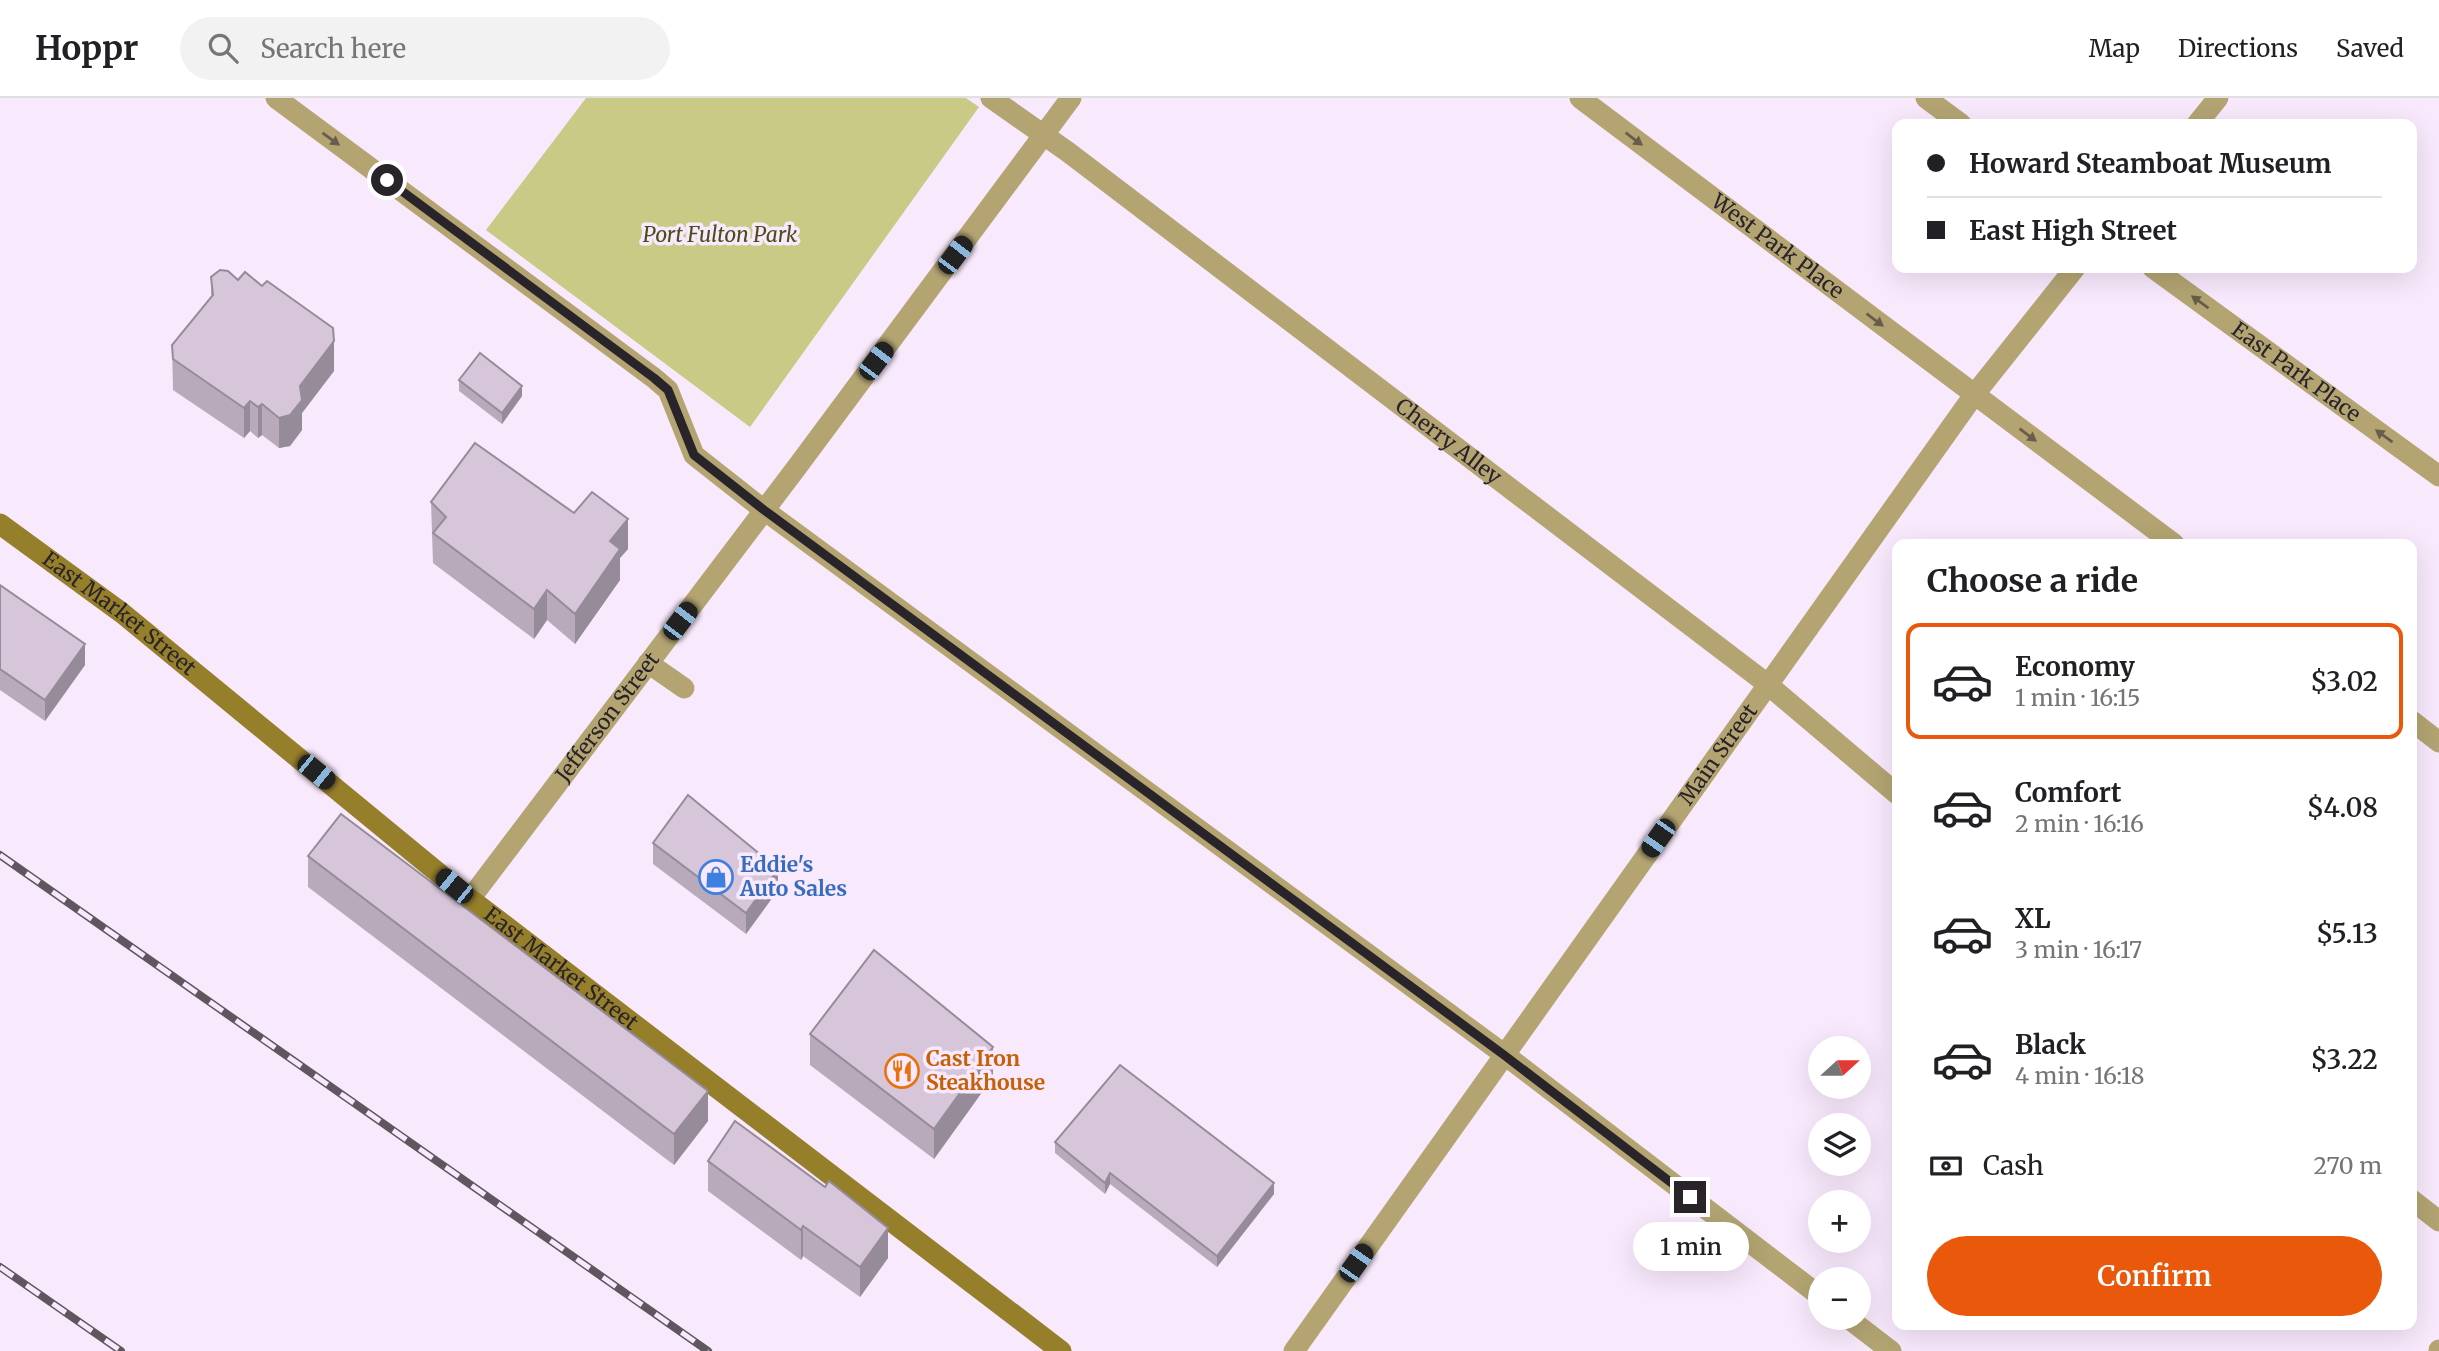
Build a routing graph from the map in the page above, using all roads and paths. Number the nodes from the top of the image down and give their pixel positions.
1 (276, 98) edge
2 (991, 98) edge
3 (1070, 98) edge
4 (1580, 98) edge
5 (1926, 98) edge
6 (2218, 98) edge
7 (1954, 119) edge
8 (2201, 119) edge
9 (1044, 136) junction
10 (2071, 273) edge
11 (2160, 273) edge
12 (1974, 395) junction
13 (2439, 476) edge
14 (764, 510) junction
15 (0, 524) edge
16 (2167, 539) edge
17 (648, 663) junction
18 (1766, 683) junction
19 (684, 688) dead end
20 (2417, 725) edge
21 (2439, 742) edge
22 (1892, 790) edge
23 (470, 899) junction
24 (1504, 1055) junction
25 (2417, 1204) edge
26 (2439, 1221) edge
27 (1808, 1287) edge
28 (1864, 1330) edge
29 (1061, 1351) edge
30 (1294, 1351) edge
31 (1891, 1351) edge

1 -> 14 street
2 - 9 street, Cherry Alley
3 - 9 street, Jefferson Street
4 -> 12 street, West Park Place
5 - 7 street
6 - 8 street
9 - 14 street, Jefferson Street
9 - 18 street, Cherry Alley
10 - 12 street, Main Street
13 -> 11 street, East Park Place
12 -> 16 street
12 - 18 street, Main Street
14 - 17 street, Jefferson Street
14 - 24 street
15 - 23 main road, East Market Street
17 - 19 street
17 - 23 street, Jefferson Street
18 - 22 street, Cherry Alley
18 - 24 street, Main Street
20 - 21 street
23 - 29 main road, East Market Street
24 - 27 street
24 - 30 street, Main Street
25 - 26 street
28 - 31 street

